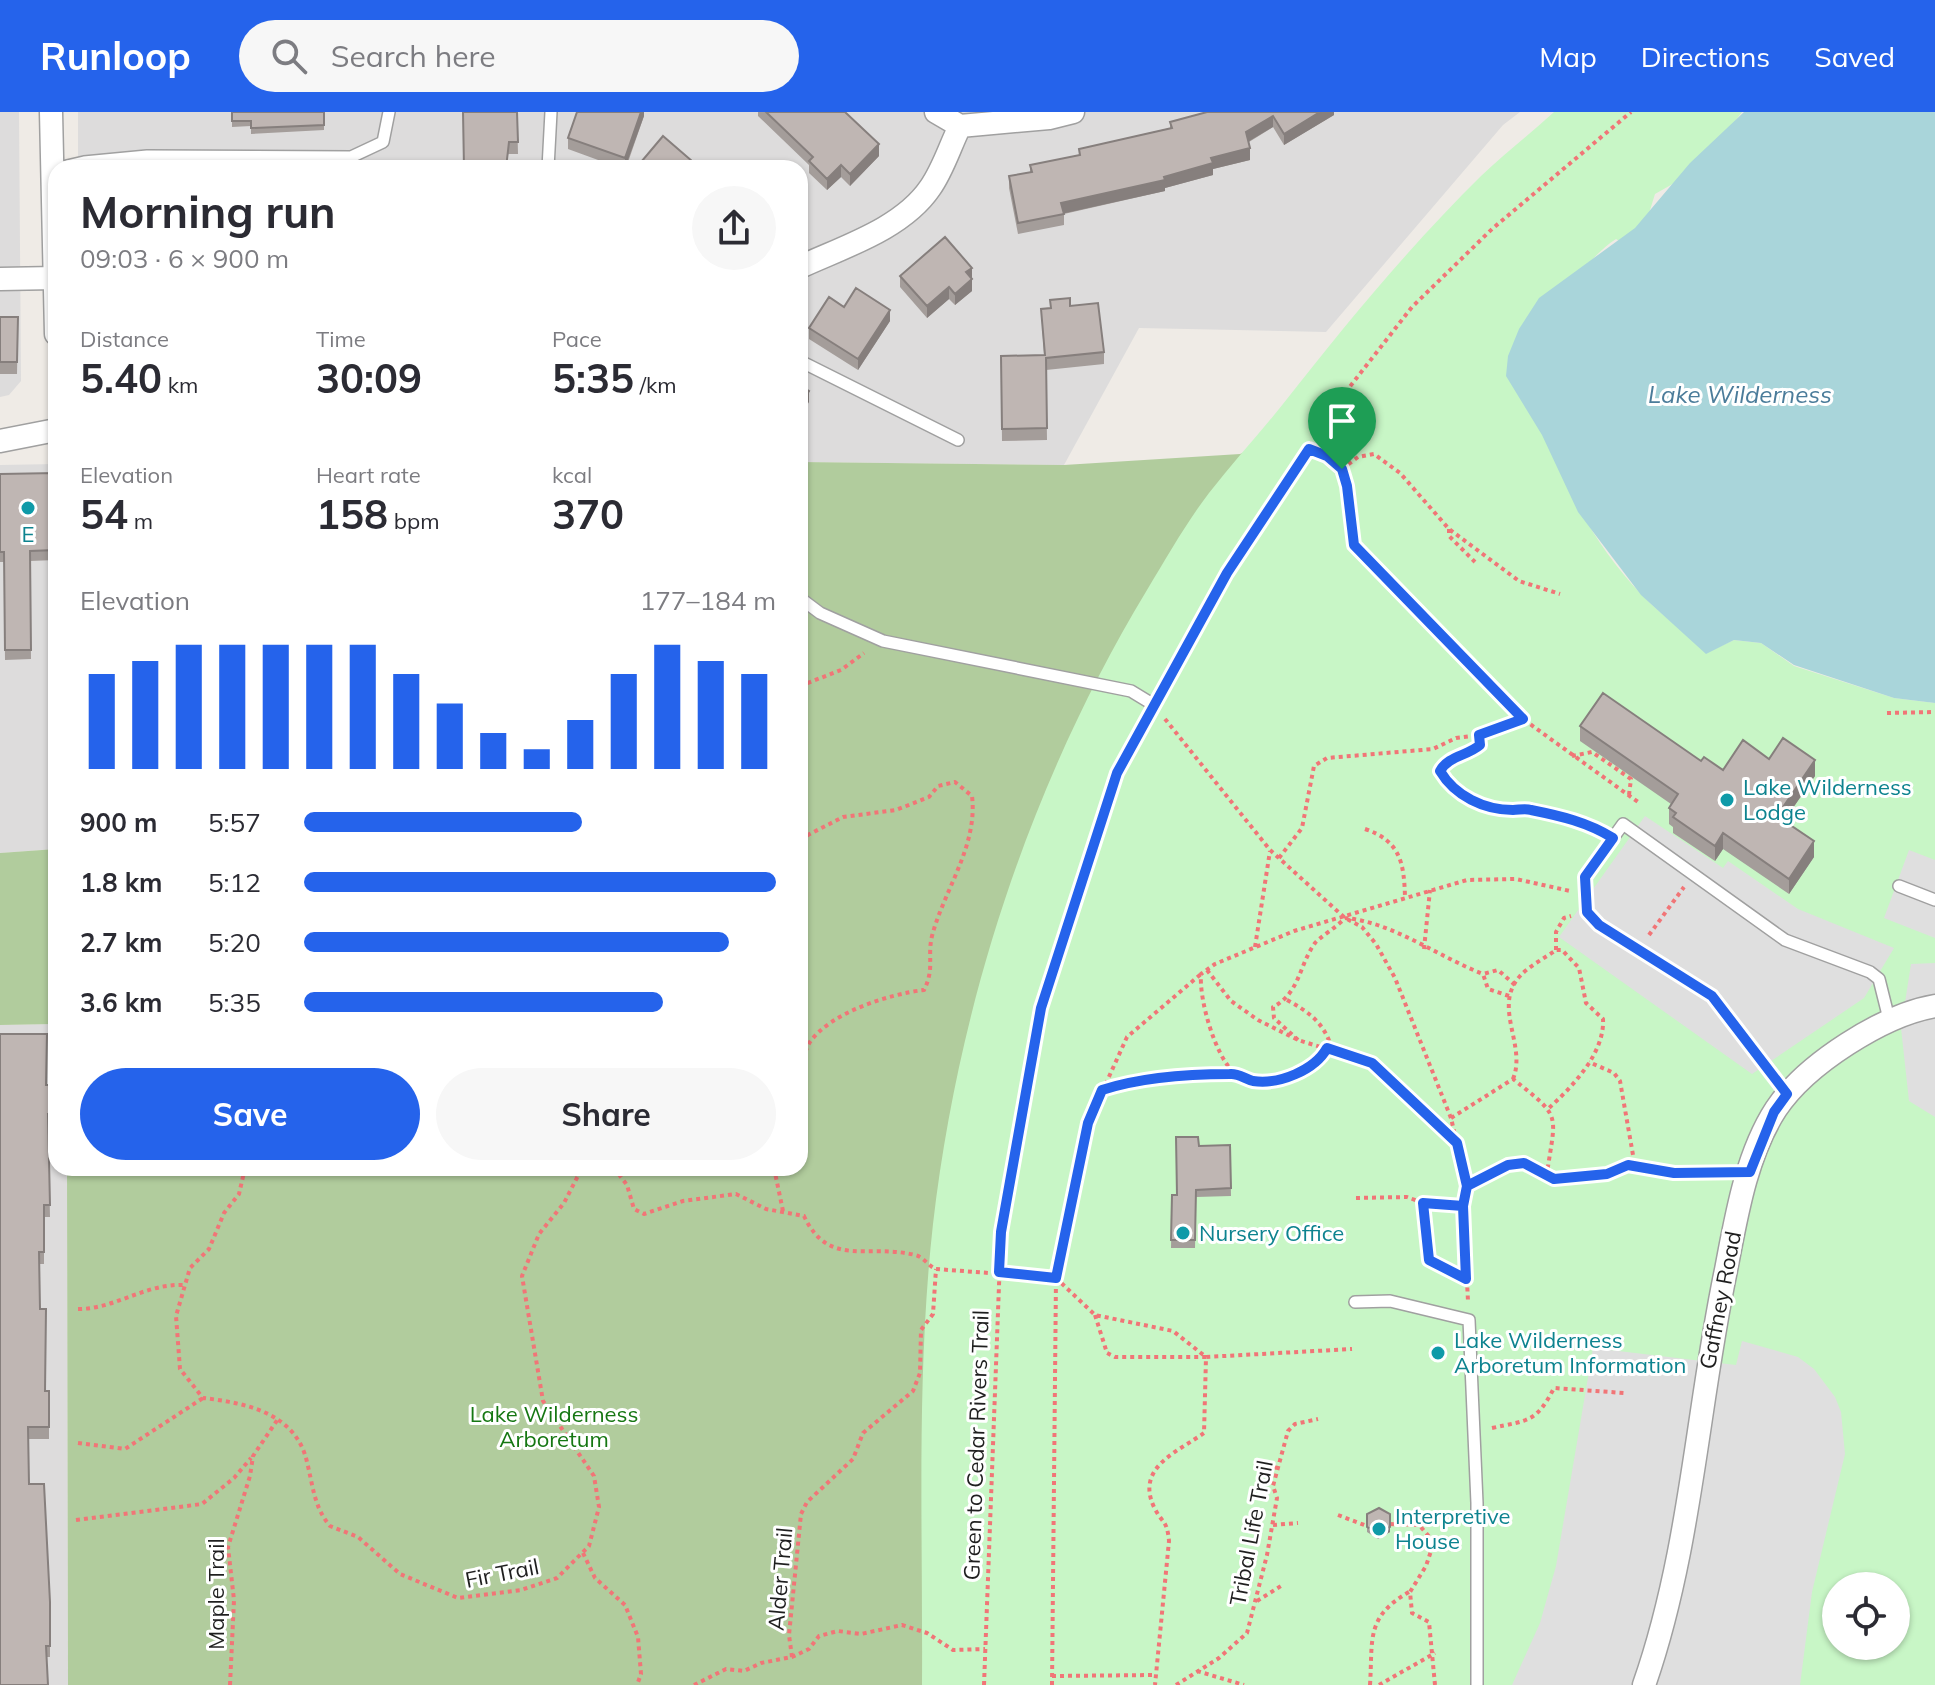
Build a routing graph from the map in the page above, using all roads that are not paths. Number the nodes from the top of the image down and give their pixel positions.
1 (51, 112) edge
2 (389, 112) edge
3 (551, 112) edge
4 (936, 112) edge
5 (1073, 112) edge
6 (960, 126) junction
7 (54, 160) edge
8 (119, 160) edge
9 (548, 160) edge
10 (808, 263) edge
11 (48, 278) edge
12 (0, 279) edge
13 (808, 365) edge
14 (48, 432) edge
15 (958, 440) dead end
16 (0, 441) edge
17 (808, 604) edge
18 (1154, 705) road end
19 (1899, 886) dead end
20 (1935, 900) edge
21 (1935, 1006) edge
22 (1889, 1019) junction
23 (1787, 1094) junction
24 (1355, 1302) dead end
25 (1477, 1685) edge
26 (1644, 1685) edge

1 - 7 street
2 - 8 lane
3 - 9 lane
4 - 6 street
5 - 6 street
6 - 10 street
11 - 12 street
13 - 15 lane
14 - 16 street
17 - 18 lane
19 - 20 lane
21 - 22 street, Gaffney Road
22 - 23 street, Gaffney Road
22 - 23 lane
23 - 26 street, Gaffney Road
24 - 25 lane

